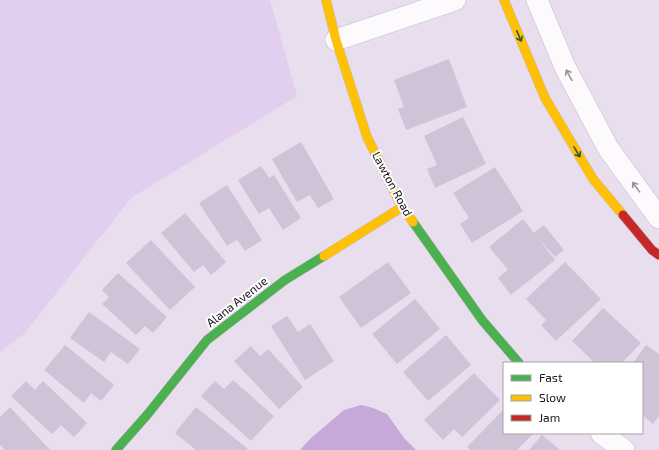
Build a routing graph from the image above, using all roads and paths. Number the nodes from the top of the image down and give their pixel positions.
1 (326, 0) edge
2 (455, 0) edge
3 (504, 0) edge
4 (537, 0) edge
5 (336, 40) junction
6 (402, 207) junction
7 (659, 218) edge
8 (659, 255) edge
9 (518, 362) edge
10 (602, 434) edge
11 (116, 450) edge
12 (624, 450) edge

1 - 5 street, Lawton Road
2 - 5 street
3 -> 8 street
7 -> 4 street
5 - 6 street, Lawton Road
6 - 9 street, Lawton Road
6 - 11 street, Alana Avenue
10 - 12 street

